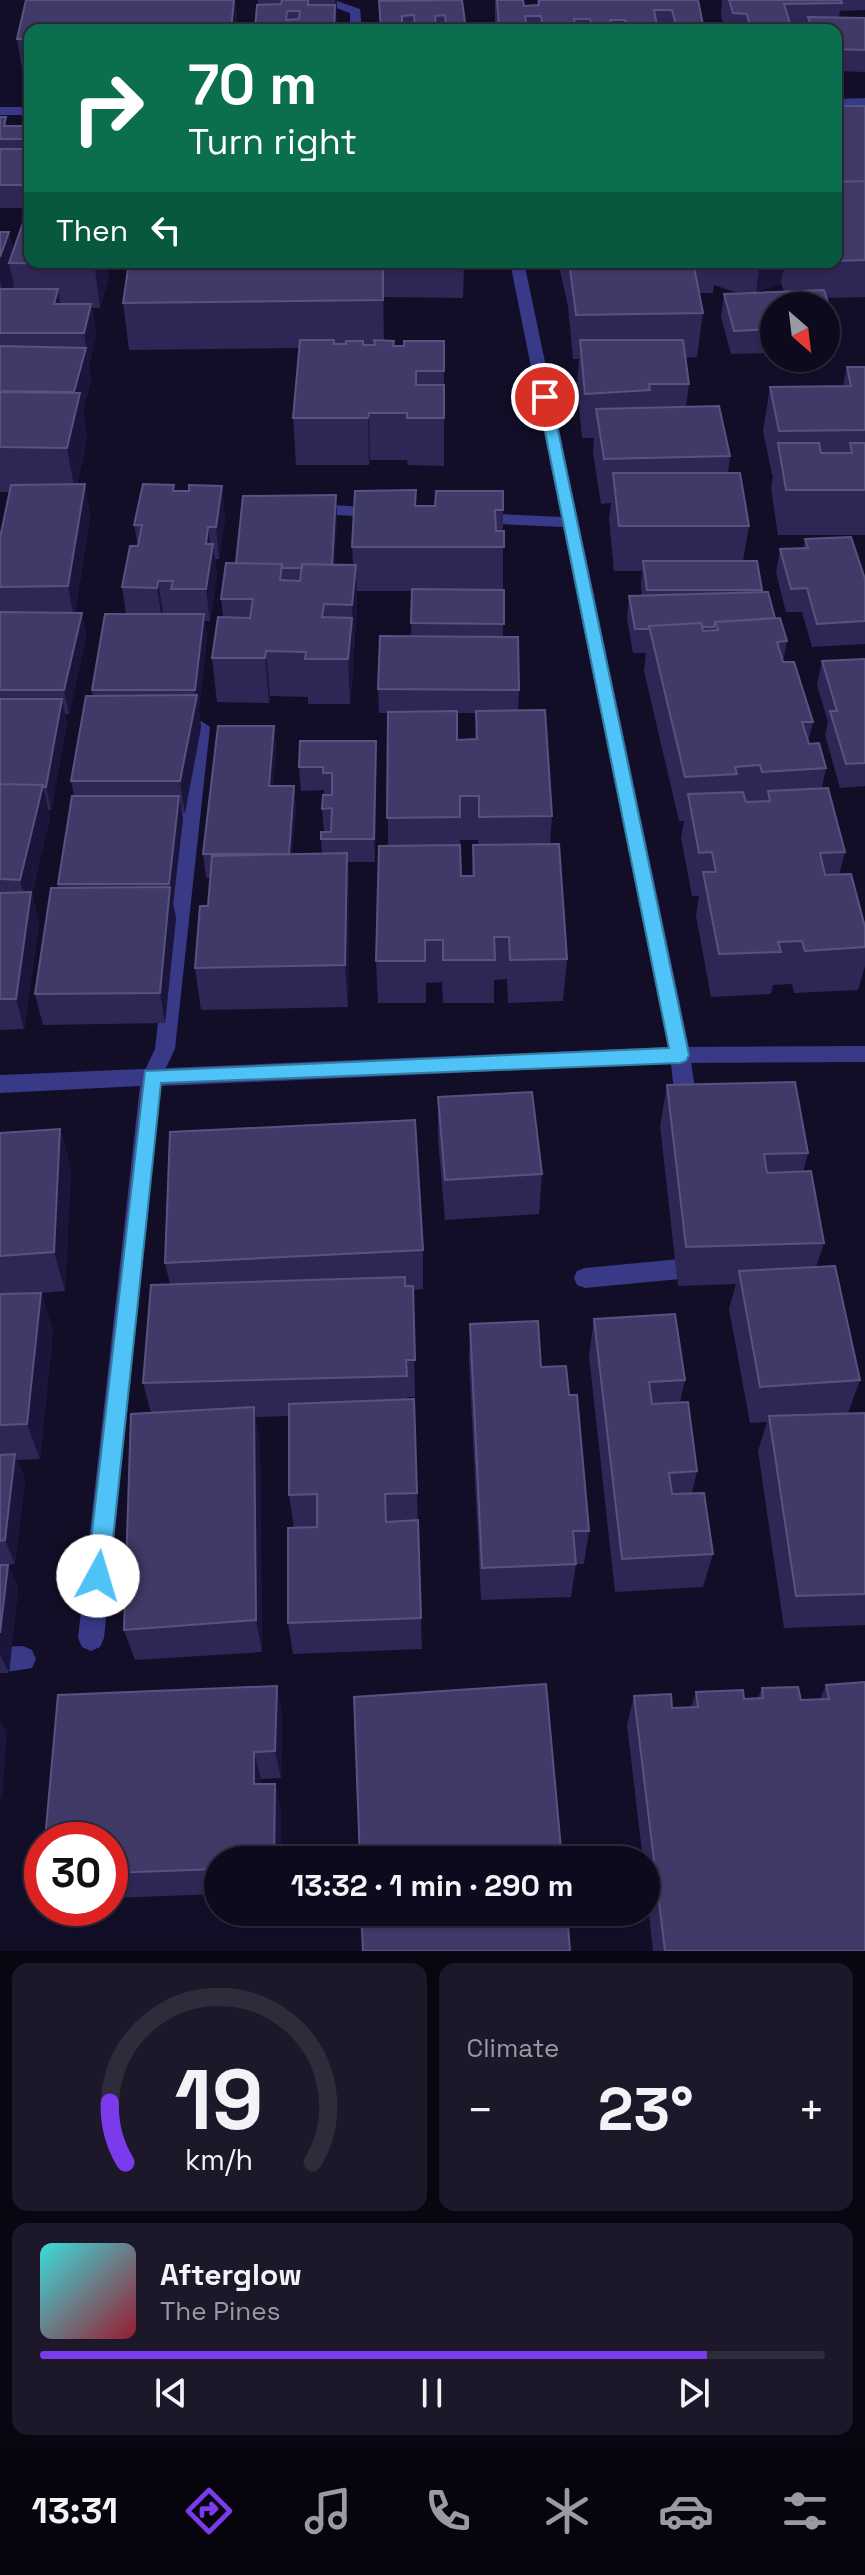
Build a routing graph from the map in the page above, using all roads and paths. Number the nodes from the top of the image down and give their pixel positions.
1 (276, 0) edge
2 (356, 24) edge
3 (865, 102) edge
4 (842, 103) edge
5 (0, 111) edge
6 (24, 111) edge
7 (518, 268) edge
8 (318, 509) edge
9 (397, 514) edge
10 (460, 517) edge
11 (570, 522) junction
12 (201, 727) dead end
13 (865, 1054) edge
14 (680, 1055) junction
15 (152, 1076) junction
16 (0, 1084) edge
17 (689, 1131) edge
18 (704, 1251) edge
19 (585, 1278) dead end
20 (91, 1638) dead end

1 - 2 street
3 - 4 street
5 - 6 street
7 - 11 street
8 - 9 street
10 - 11 street
11 - 14 street
12 - 15 street
13 - 14 street
14 - 15 street
14 - 17 street
15 - 16 street
15 - 20 street
18 - 19 street

